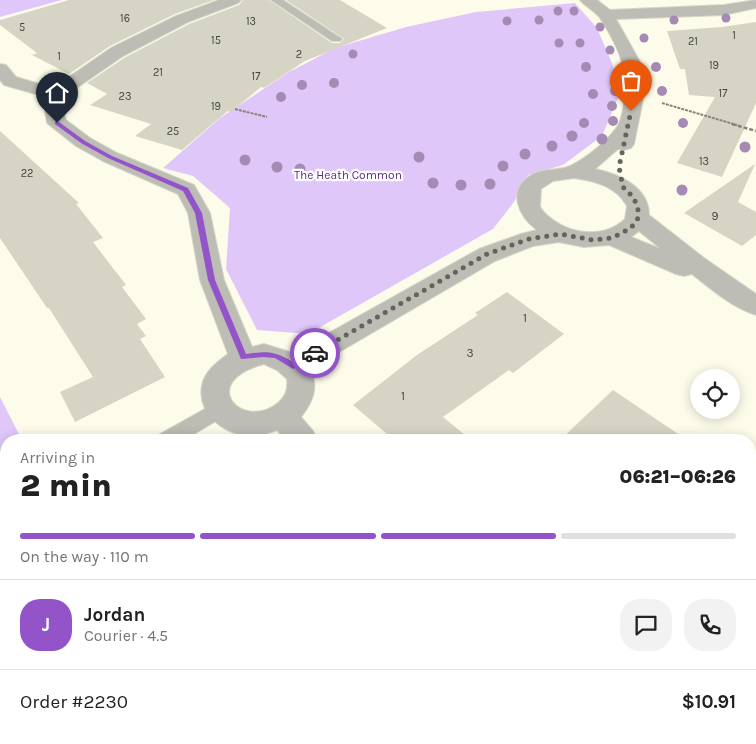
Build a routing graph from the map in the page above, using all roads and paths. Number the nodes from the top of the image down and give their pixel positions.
1 (233, 0) edge
2 (276, 0) edge
3 (588, 0) edge
4 (756, 3) edge
5 (606, 15) junction
6 (336, 39) dead end
7 (0, 69) edge
8 (56, 94) junction
9 (635, 94) junction
10 (235, 109) dead end
11 (267, 117) dead end
12 (628, 127) junction
13 (756, 131) edge
14 (621, 171) junction
15 (574, 172) junction
16 (531, 213) junction
17 (638, 218) junction
18 (560, 234) junction
19 (612, 238) junction
20 (487, 254) junction
21 (726, 288) junction
22 (756, 306) edge
23 (243, 357) junction
24 (293, 366) junction
25 (219, 409) junction
26 (283, 416) junction
27 (177, 434) edge
28 (297, 434) edge

1 - 8 street
2 - 6 lane
3 - 5 street
4 - 5 street
5 - 9 street
7 - 8 street
8 - 23 street
9 - 12 street
9 - 13 path
10 - 11 path
12 - 14 street
12 - 15 street
14 - 15 street
14 - 17 street
15 - 16 street
16 - 18 street
16 - 20 street
17 - 19 street
17 - 21 street
18 - 19 street
18 - 20 street
19 - 21 street
20 - 24 street
21 - 22 street
23 - 24 street
23 - 25 street
24 - 26 street
25 - 26 street
25 - 27 lane
26 - 28 street

